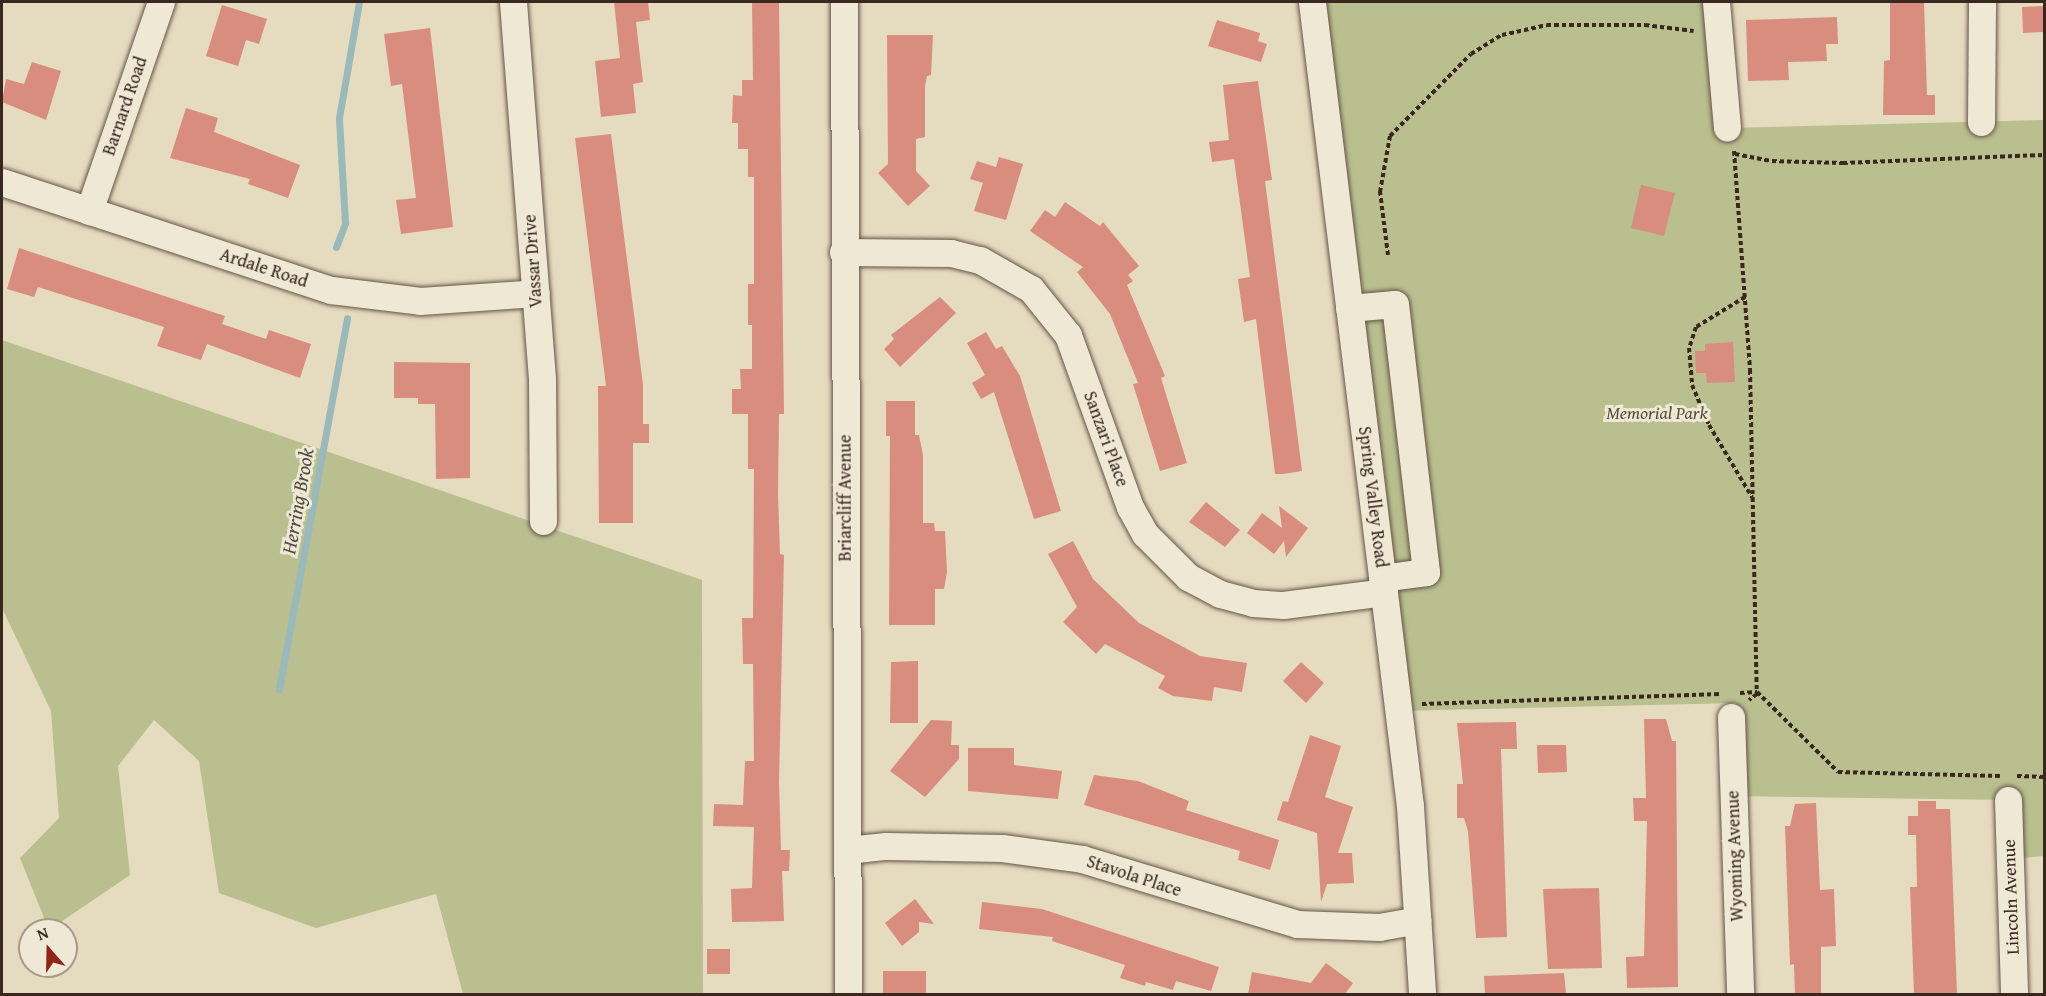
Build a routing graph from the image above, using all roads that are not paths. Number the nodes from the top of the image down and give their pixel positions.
1 (161, 2) edge
2 (513, 2) edge
3 (844, 2) edge
4 (1312, 2) edge
5 (1716, 2) edge
6 (1982, 2) edge
7 (1981, 122) dead end
8 (1727, 128) road end
9 (2, 182) edge
10 (89, 211) junction
11 (843, 252) junction
12 (536, 292) junction
13 (1349, 308) junction
14 (543, 520) dead end
15 (1383, 585) junction
16 (1731, 717) road end
17 (2008, 800) dead end
18 (847, 850) junction
19 (1417, 920) junction
20 (848, 994) edge
21 (1422, 994) edge
22 (1740, 994) edge
23 (2014, 994) edge

1 - 10 street, Barnard Road
2 - 12 street, Vassar Drive
3 - 11 street, Briarcliff Avenue
4 - 13 street, Spring Valley Road
5 - 8 street
6 - 7 street
9 - 10 street, Ardale Road
10 - 12 street, Ardale Road
11 - 15 street, Sanzari Place
11 - 18 street, Briarcliff Avenue
12 - 14 street, Vassar Drive
13 - 15 street, Spring Valley Road
13 - 15 street, Sanzari Place
15 - 19 street, Spring Valley Road
16 - 22 street, Wyoming Avenue
17 - 23 street, Lincoln Avenue
18 - 19 street, Stavola Place
18 - 20 street, Briarcliff Avenue
19 - 21 street, Spring Valley Road

